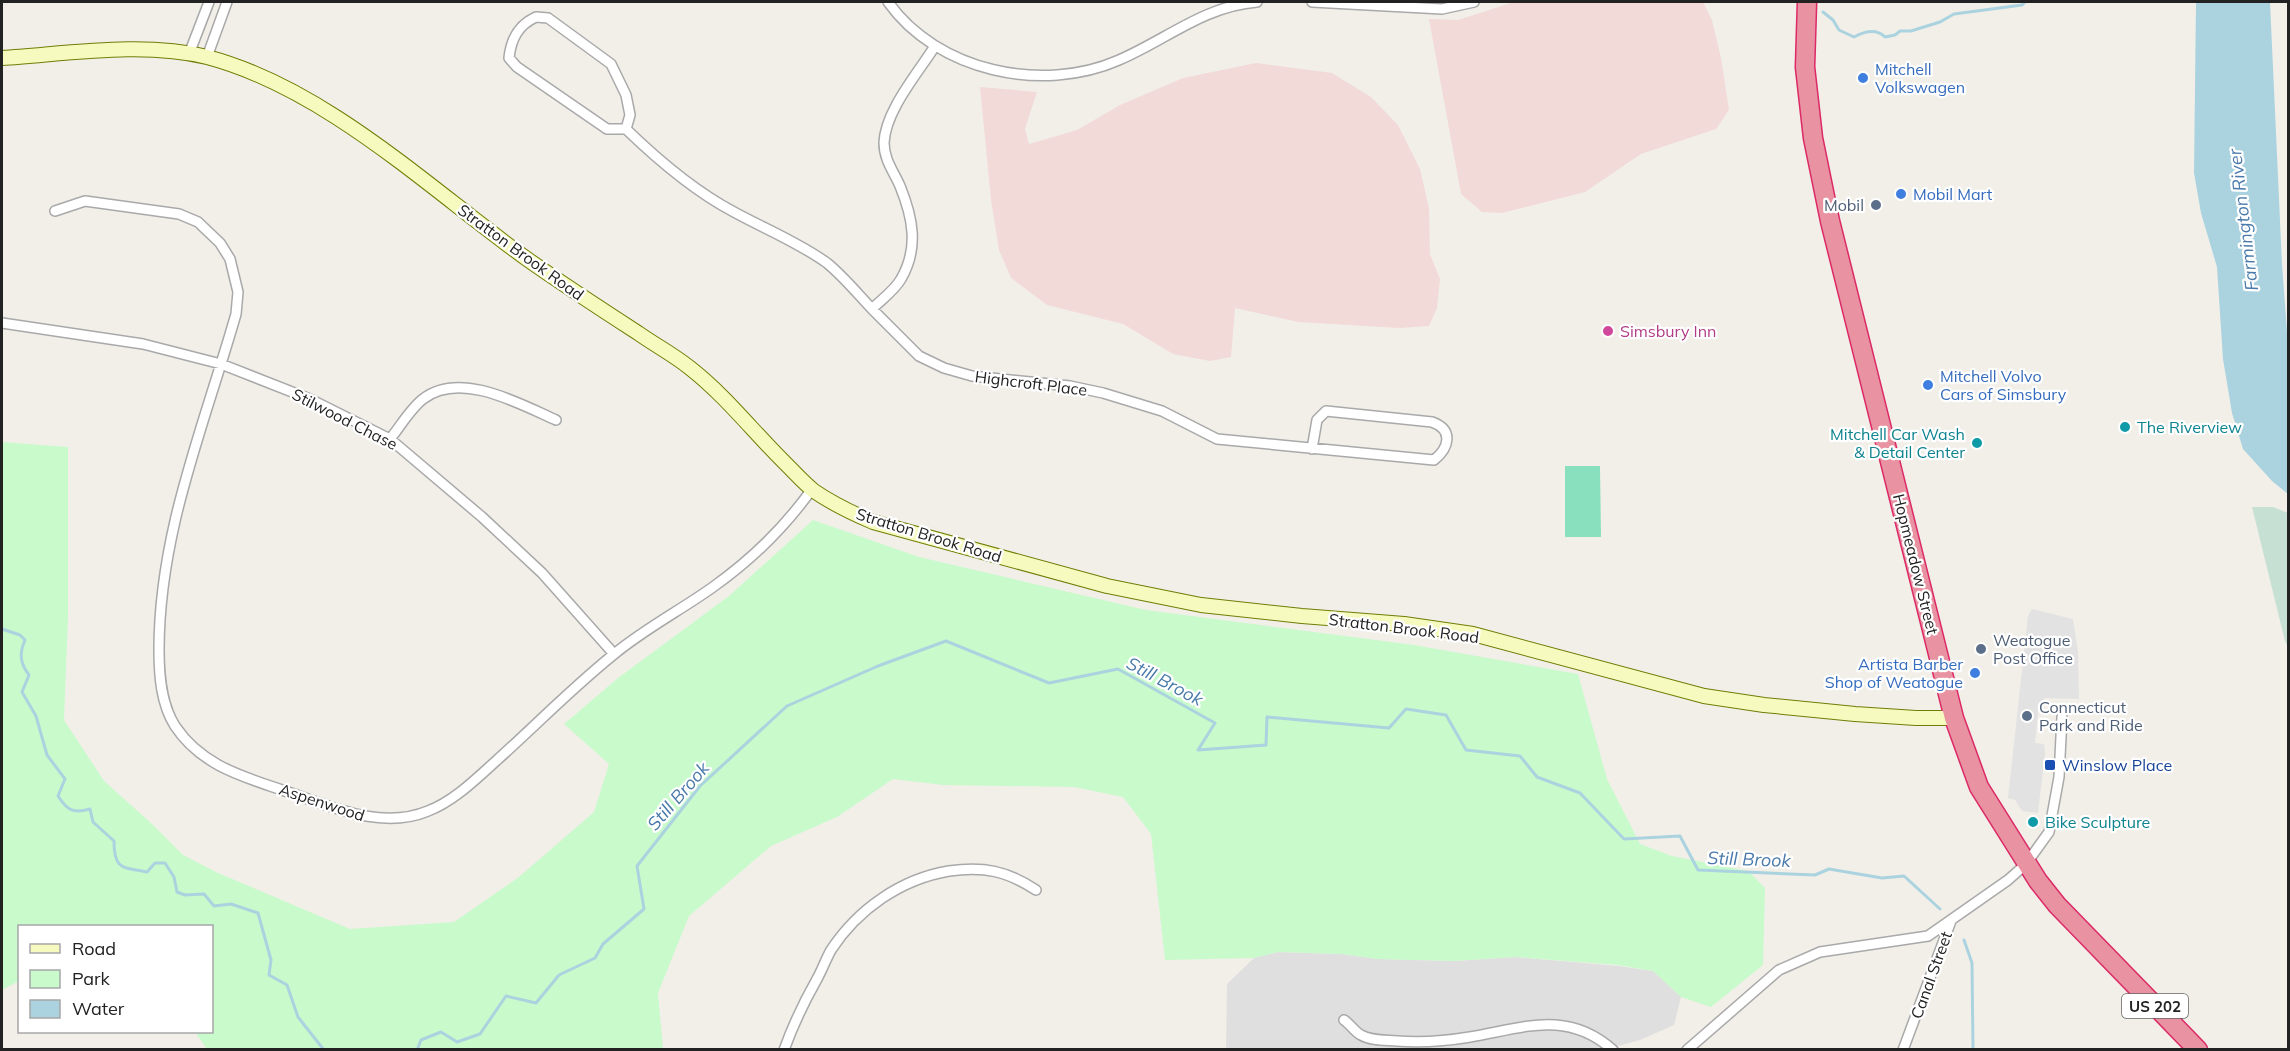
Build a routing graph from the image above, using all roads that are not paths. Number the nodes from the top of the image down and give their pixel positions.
1 (209, 2) edge
2 (227, 2) edge
3 (888, 2) edge
4 (1257, 2) edge
5 (1312, 2) edge
6 (1474, 2) edge
7 (1807, 2) edge
8 (935, 46) junction
9 (189, 54) junction
10 (207, 57) junction
11 (2, 58) edge
12 (626, 129) junction
13 (55, 211) dead end
14 (872, 309) junction
15 (2, 323) edge
16 (221, 364) junction
17 (556, 420) dead end
18 (390, 440) junction
19 (1312, 449) junction
20 (812, 489) junction
21 (614, 654) junction
22 (2062, 717) dead end
23 (1954, 718) junction
24 (2026, 864) junction
25 (1036, 890) dead end
26 (1951, 921) junction
27 (1344, 1020) dead end
28 (784, 1050) edge
29 (1612, 1050) edge
30 (1687, 1050) edge
31 (1903, 1050) edge
32 (2198, 1050) edge

1 - 9 street
2 - 10 street
3 - 8 street
4 - 8 street
5 - 6 street
7 - 23 highway, Hopmeadow Street / US 202
8 - 14 street
9 - 10 street, Stratton Brook Road
9 - 11 street, Stratton Brook Road
10 - 20 street, Stratton Brook Road
12 - 12 street
12 - 14 street, Highcroft Place
13 - 16 street, Aspenwood
14 - 19 street, Highcroft Place
15 - 16 street, Stilwood Chase
16 - 18 street, Stilwood Chase
16 - 21 street, Aspenwood
17 - 18 street
18 - 21 street, Stilwood Chase
19 - 19 street, Highcroft Place
20 - 21 street, Aspenwood
20 - 23 street, Stratton Brook Road
22 - 24 street
23 - 24 highway, Hopmeadow Street / US 202
24 - 26 street, Canal Street
24 - 32 highway, Hopmeadow Street / US 202
25 - 28 street
26 - 30 street
26 - 31 street, Canal Street
27 - 29 street

